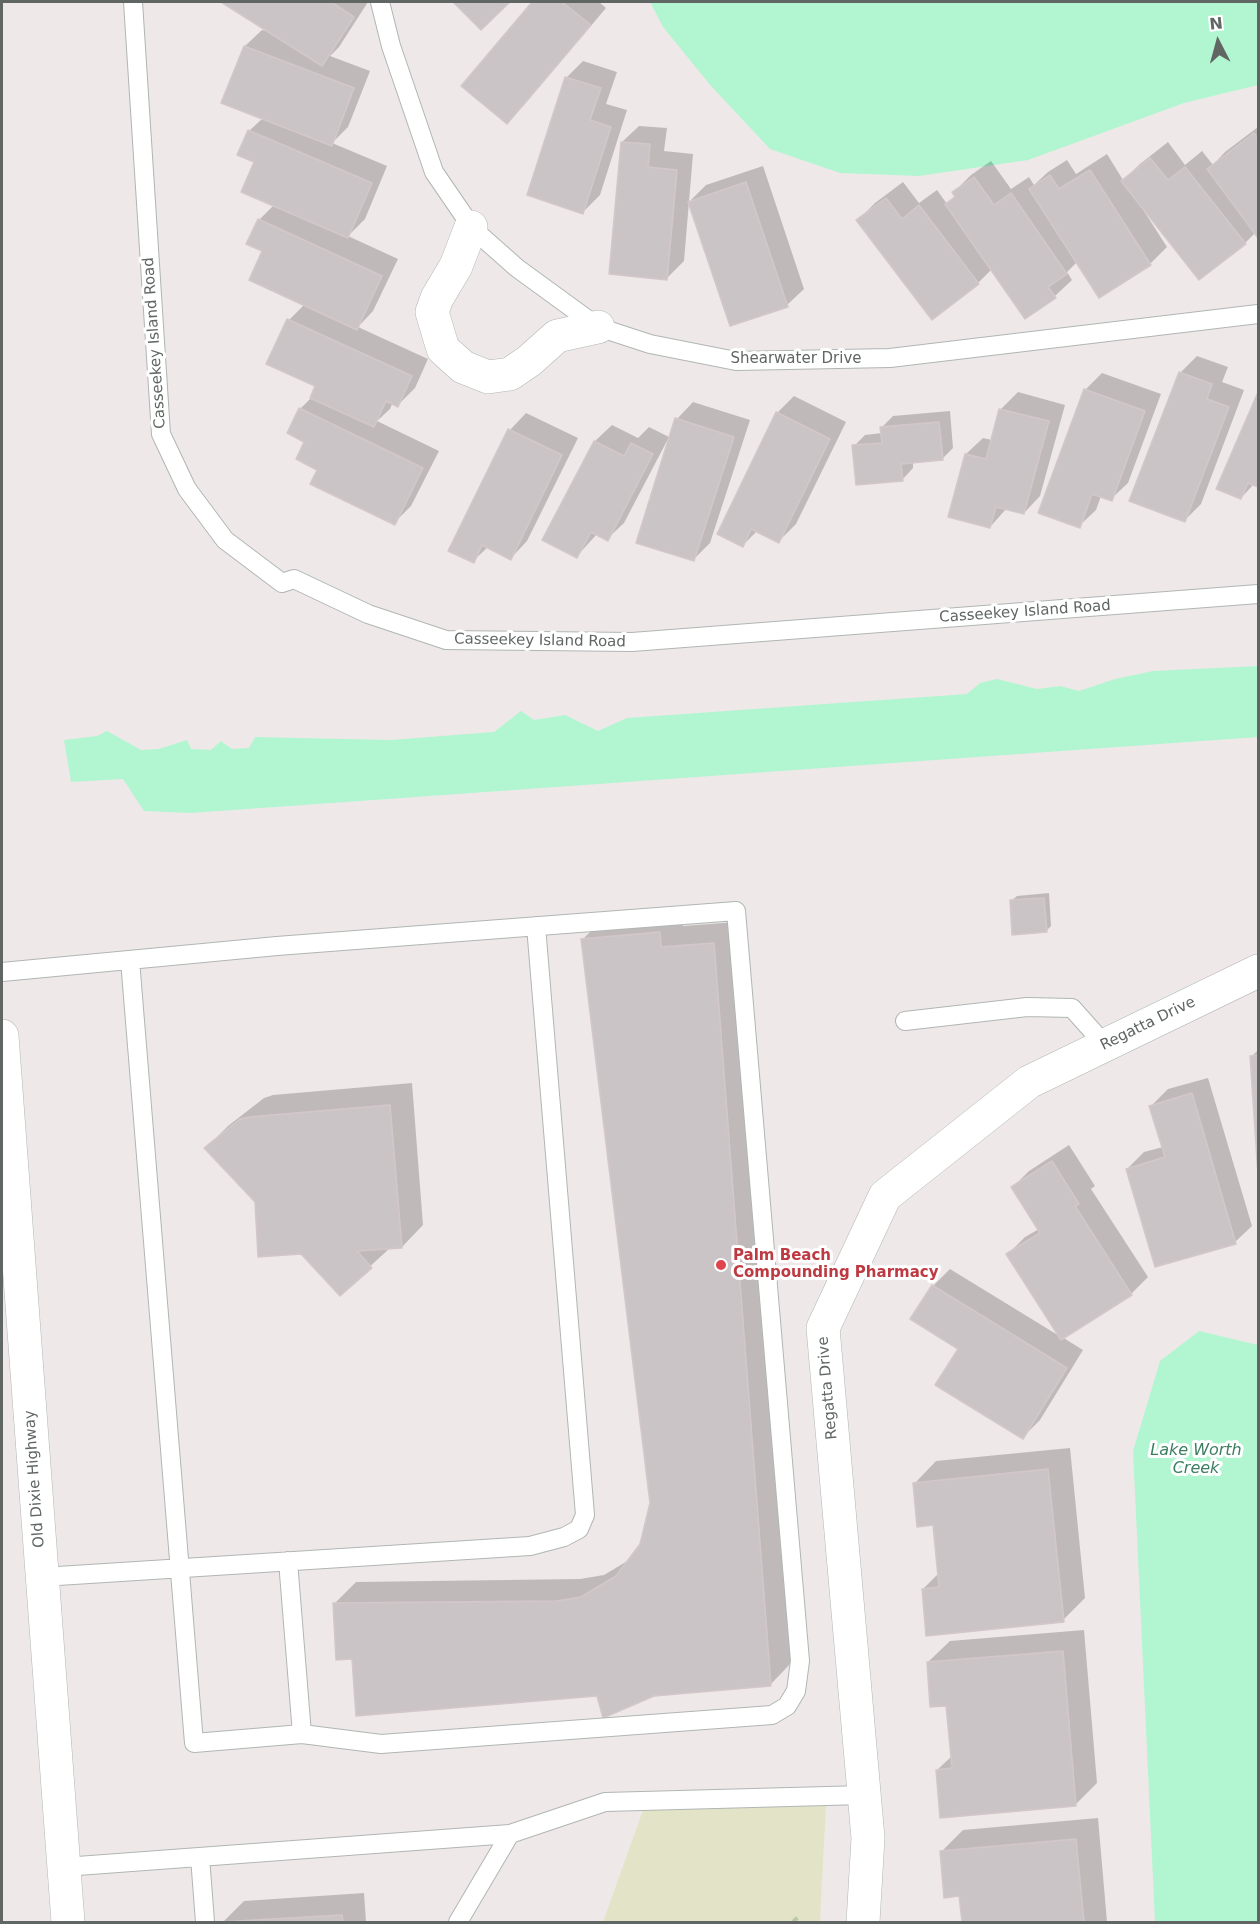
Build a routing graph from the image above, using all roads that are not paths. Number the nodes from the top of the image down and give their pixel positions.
1 (133, 2) edge
2 (381, 2) edge
3 (471, 226) junction
4 (1258, 314) edge
5 (598, 327) junction
6 (1258, 594) edge
7 (536, 926) junction
8 (130, 960) junction
9 (1258, 971) edge
10 (2, 972) edge
11 (905, 1021) dead end
12 (2, 1036) edge
13 (1104, 1045) junction
14 (288, 1561) junction
15 (181, 1568) junction
16 (42, 1577) junction
17 (302, 1734) junction
18 (864, 1795) junction
19 (510, 1834) junction
20 (200, 1857) junction
21 (64, 1866) junction
22 (68, 1923) edge
23 (205, 1923) edge
24 (458, 1923) edge
25 (863, 1923) edge

1 - 6 lane, Casseekey Island Road
2 - 3 lane, Shearwater Drive
3 - 5 lane, Shearwater Drive
3 - 5 street
4 - 5 lane, Shearwater Drive
7 - 8 lane
7 - 14 lane
7 - 17 lane
8 - 10 lane
8 - 15 lane
9 - 13 street, Regatta Drive
11 - 13 lane
12 - 16 street, Old Dixie Highway
13 - 18 street, Regatta Drive
14 - 15 lane
14 - 17 lane
15 - 16 lane
15 - 17 lane
16 - 21 street, Old Dixie Highway
18 - 19 lane
18 - 25 street, Regatta Drive
19 - 20 lane
19 - 24 lane
20 - 21 lane
20 - 23 lane
21 - 22 street, Old Dixie Highway

